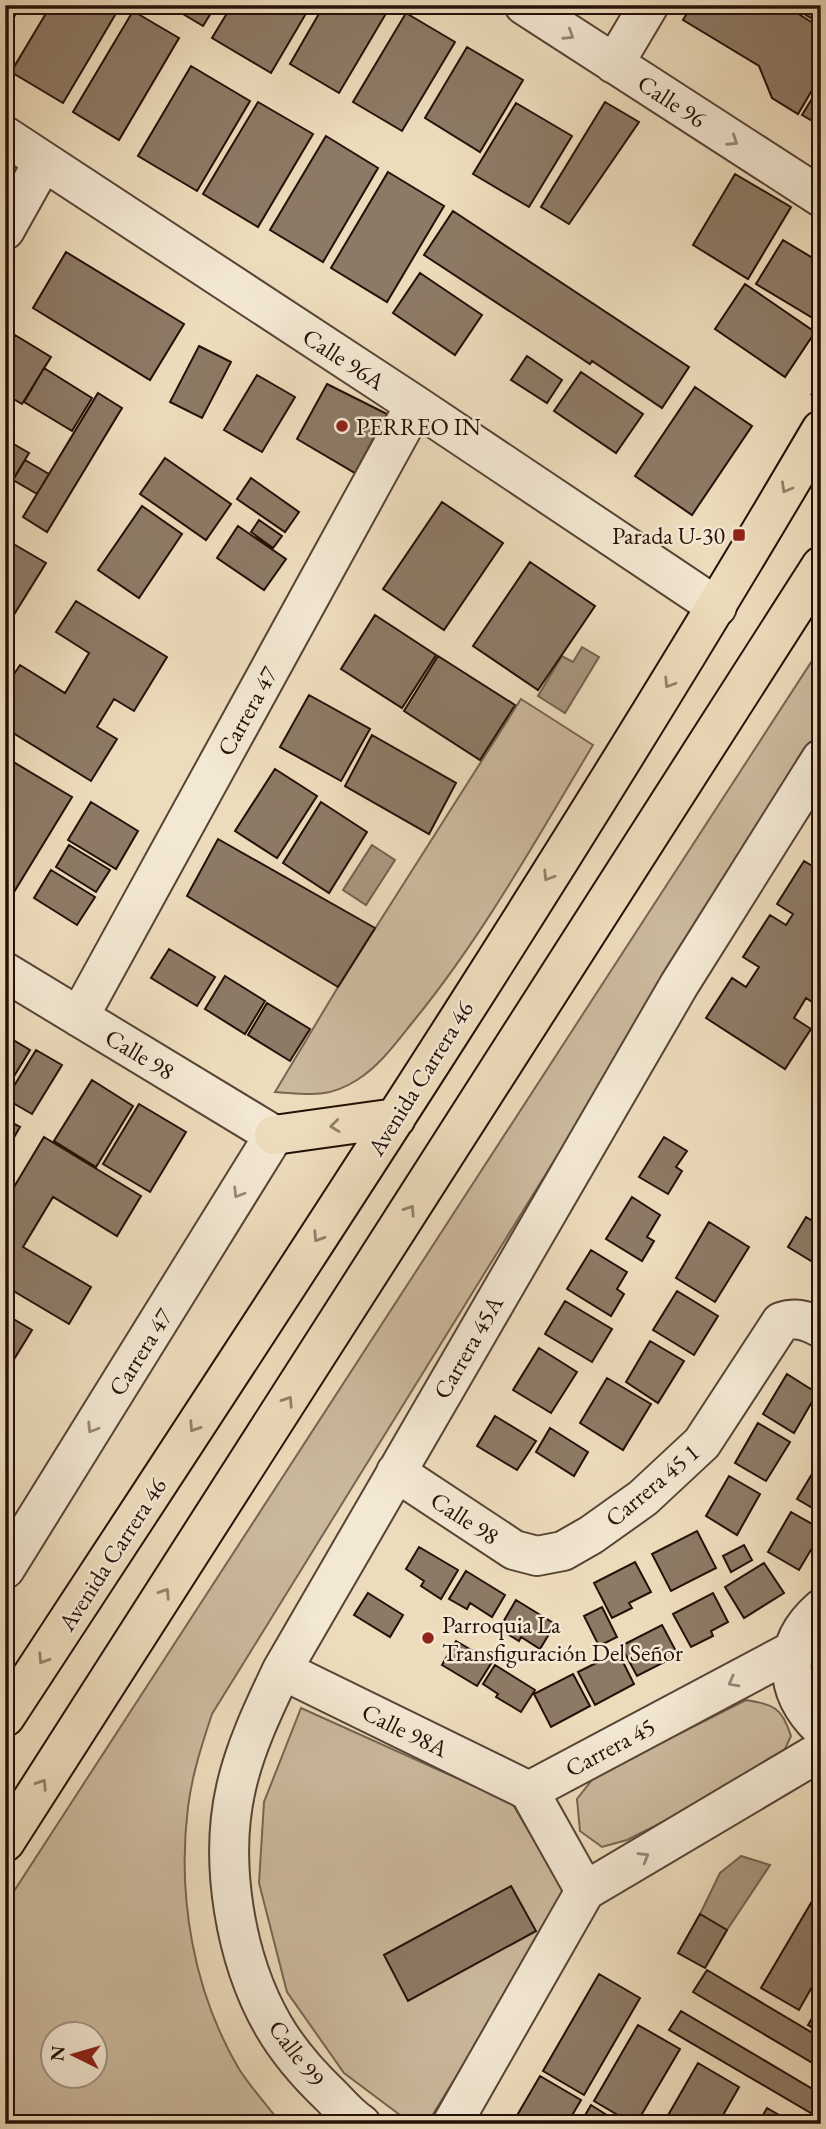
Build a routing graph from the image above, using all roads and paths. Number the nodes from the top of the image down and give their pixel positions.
1 (524, 5) edge
2 (649, 5) edge
3 (614, 64) junction
4 (5, 136) edge
5 (43, 162) junction
6 (821, 197) edge
7 (5, 230) edge
8 (821, 382) edge
9 (415, 405) junction
10 (814, 417) edge
11 (815, 585) edge
12 (717, 607) junction
13 (821, 759) edge
14 (5, 972) edge
15 (79, 1017) junction
16 (396, 1118) junction
17 (274, 1135) junction
18 (806, 1323) edge
19 (396, 1472) junction
20 (537, 1556) joint
21 (5, 1569) edge
22 (821, 1609) edge
23 (794, 1650) junction
24 (282, 1670) junction
25 (5, 1717) edge
26 (821, 1728) edge
27 (821, 1752) edge
28 (528, 1790) junction
29 (5, 1842) edge
30 (585, 1891) junction
31 (248, 1972) joint
32 (361, 2124) edge
33 (452, 2124) edge

1 -> 3 street, Calle 96
2 - 3 street
3 -> 6 street, Calle 96
4 - 5 street, Calle 96A
5 - 7 street
5 - 9 street, Calle 96A
8 - 10 path
9 - 12 street, Calle 96A
9 - 15 street, Carrera 47
10 -> 12 main road, Avenida Carrera 46
29 -> 11 main road
12 -> 16 main road, Avenida Carrera 46
13 - 19 street, Carrera 45A
14 - 15 street, Calle 98
15 - 17 street, Calle 98
16 -> 17 main road
16 -> 25 main road, Avenida Carrera 46
17 -> 21 street, Carrera 47
18 - 20 street, Carrera 45 1
19 - 20 street, Calle 98
19 - 24 street, Carrera 45A
22 - 23 street
23 - 26 street
23 -> 28 street, Carrera 45
24 - 28 street, Calle 98A
24 - 31 street, Carrera 45A
30 -> 27 street
28 - 30 street
30 - 33 street
31 - 32 street, Calle 99

